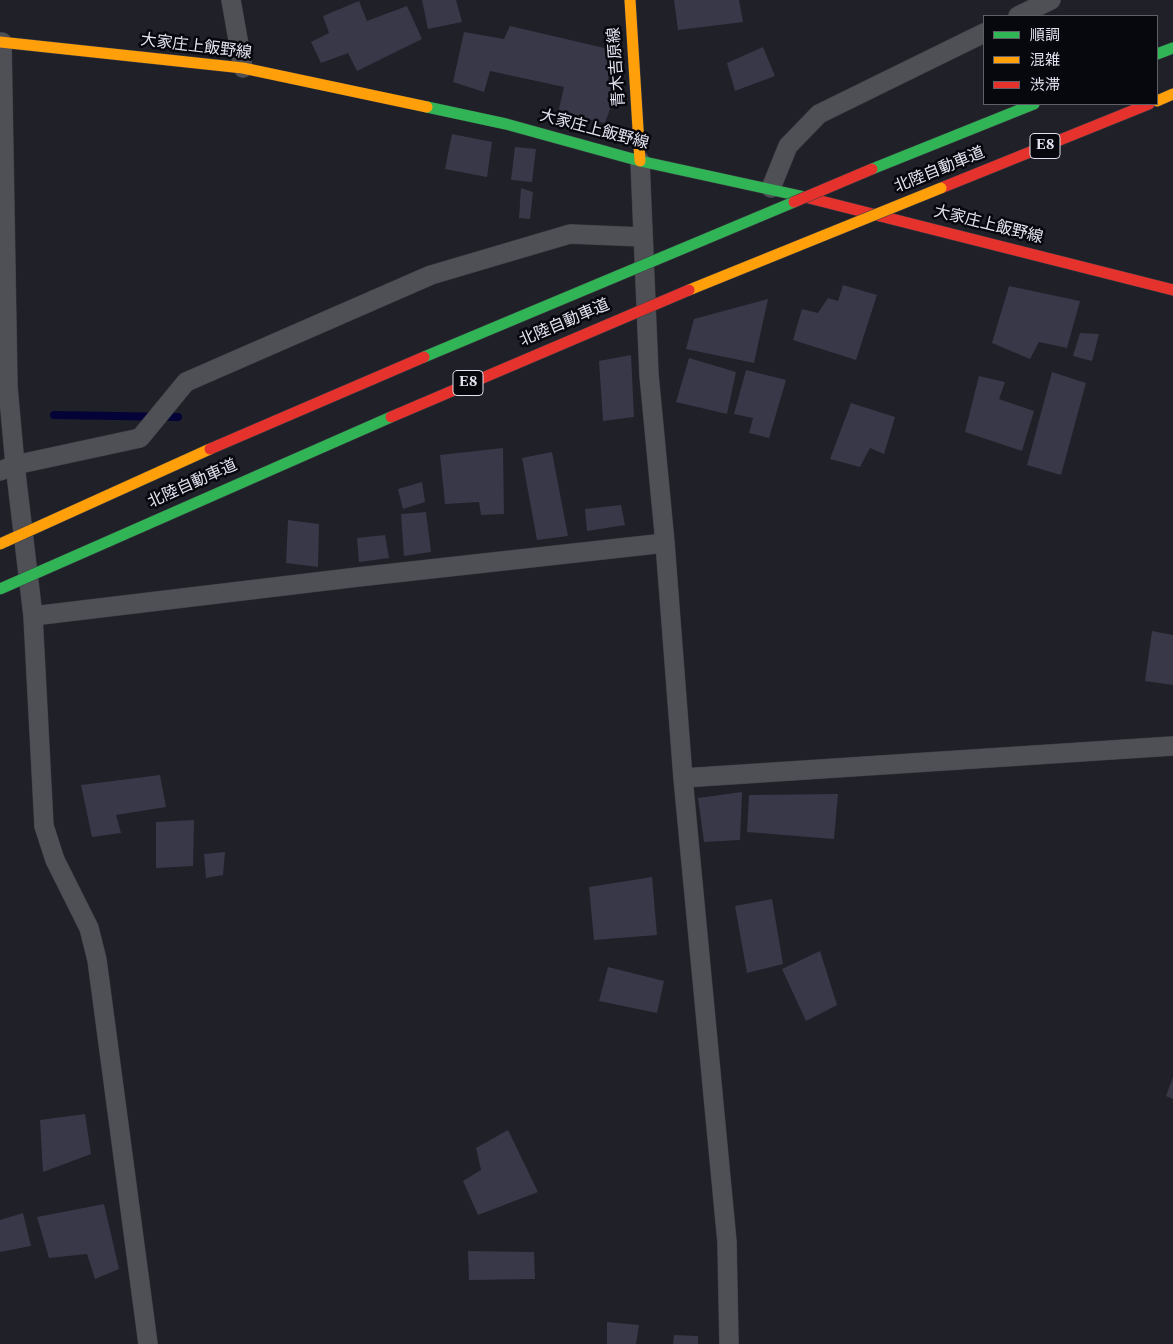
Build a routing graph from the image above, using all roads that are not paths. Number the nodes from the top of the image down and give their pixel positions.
1 (231, 0) edge
2 (630, 0) edge
3 (1051, 0) edge
4 (1020, 15) edge
5 (983, 33) edge
6 (1, 42) edge
7 (1173, 48) edge
8 (1158, 54) edge
9 (243, 68) junction
10 (1173, 94) edge
11 (1158, 101) edge
12 (1032, 105) edge
13 (1147, 105) edge
14 (640, 161) junction
15 (772, 188) junction
16 (643, 237) junction
17 (1173, 290) edge
18 (4, 387) edge
19 (7, 468) edge
20 (665, 542) junction
21 (0, 544) edge
22 (0, 589) edge
23 (33, 616) junction
24 (1173, 746) edge
25 (683, 778) junction
26 (148, 1344) edge
27 (730, 1344) edge

1 - 9 street
2 - 14 main road, 青木吉原線
3 - 4 street
5 - 15 street
6 - 9 main road, 大家庄上飯野線
6 - 18 street
7 - 8 main road
9 - 14 main road, 大家庄上飯野線
10 - 11 main road
12 - 21 main road, 北陸自動車道 / E8, bridge
13 - 22 main road, 北陸自動車道 / E8, bridge
14 - 15 main road, 大家庄上飯野線
14 - 16 street
15 - 17 main road, 大家庄上飯野線
16 - 19 street
16 - 20 street
18 - 19 street
19 - 23 street
20 - 23 street
20 - 25 street
23 - 26 street
24 - 25 street
25 - 27 street

